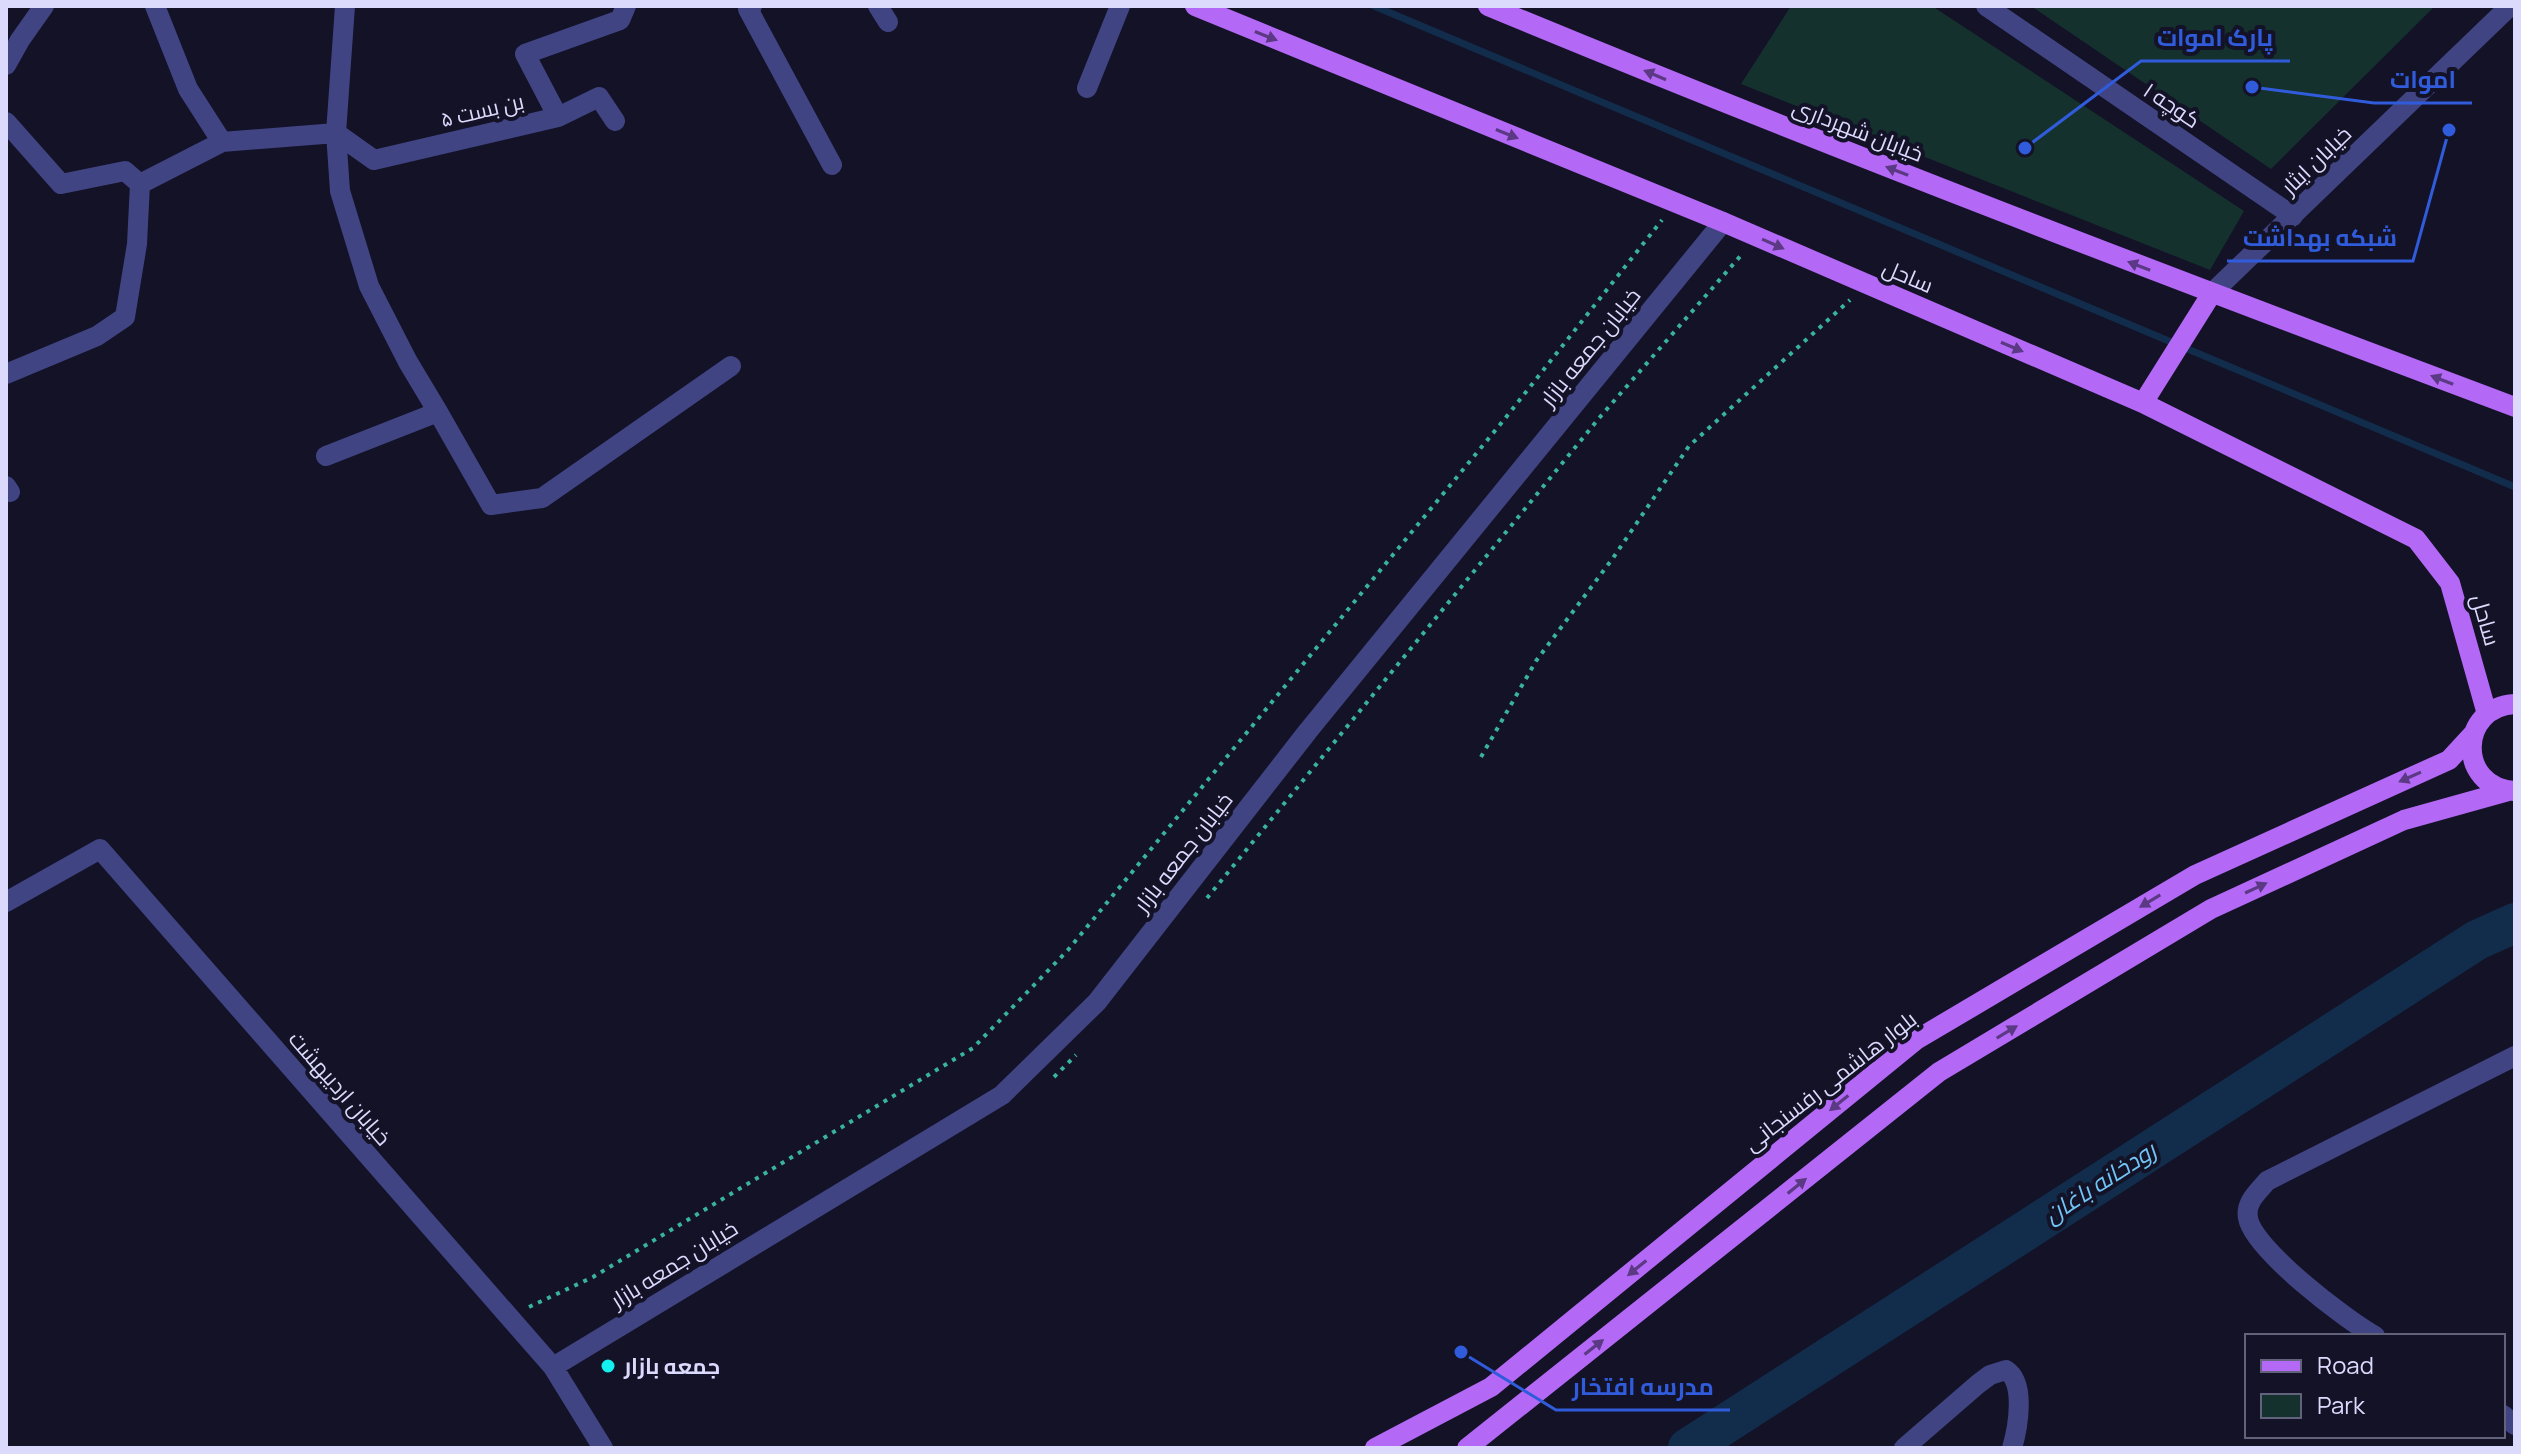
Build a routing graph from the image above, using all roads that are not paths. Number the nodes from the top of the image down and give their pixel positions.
1 (44, 6) edge
2 (155, 6) edge
3 (345, 6) edge
4 (626, 6) edge
5 (752, 6) edge
6 (1120, 6) edge
7 (1195, 6) edge
8 (1488, 6) edge
9 (1986, 6) edge
10 (2510, 6) edge
11 (6, 65) edge
12 (1087, 88) dead end
13 (558, 117) junction
14 (615, 121) dead end
15 (6, 122) edge
16 (336, 133) junction
17 (222, 142) junction
18 (832, 165) dead end
19 (140, 184) junction
20 (2293, 216) junction
21 (1723, 222) junction
22 (2212, 293) junction
23 (731, 366) dead end
24 (6, 374) edge
25 (2143, 403) junction
26 (2515, 407) edge
27 (438, 412) junction
28 (326, 456) dead end
29 (2515, 704) edge
30 (2487, 714) junction
31 (2473, 734) junction
32 (2511, 791) edge
33 (2195, 875) junction
34 (6, 902) edge
35 (2211, 909) junction
36 (2515, 1056) edge
37 (2371, 1334) edge
38 (553, 1367) junction
39 (603, 1448) edge
40 (1375, 1448) edge
41 (1467, 1448) edge
42 (1904, 1448) edge
43 (2012, 1448) edge

1 - 11 street
2 - 17 street
3 - 16 street
4 - 13 street, بن بست ۵
5 - 18 street
6 - 12 street
7 -> 21 main road, ساحل
22 -> 8 main road, خیابان شهرداری
9 - 20 street, کوچه ۱
10 - 20 street, خیابان ایثار
13 - 14 street
13 - 16 street, بن بست ۵
15 - 19 street
16 - 17 street
16 - 27 street
17 - 19 street
19 - 24 street
20 - 22 street, خیابان ایثار
21 -> 25 main road, ساحل
21 - 38 street, خیابان جمعه بازار
22 - 25 main road
26 -> 22 main road, خیابان شهرداری
23 - 27 street
25 - 30 main road, ساحل
27 - 28 street
29 - 30 main road
30 - 31 main road, بلوار هاشمی رفسنجانی
31 - 32 main road
31 -> 33 main road, بلوار هاشمی رفسنجانی
35 -> 32 main road
33 - 35 main road
33 -> 40 main road, بلوار هاشمی رفسنجانی
34 - 38 street, خیابان اردیبهشت
41 -> 35 main road
36 - 37 street
38 - 39 street, خیابان اردیبهشت
42 - 43 street

